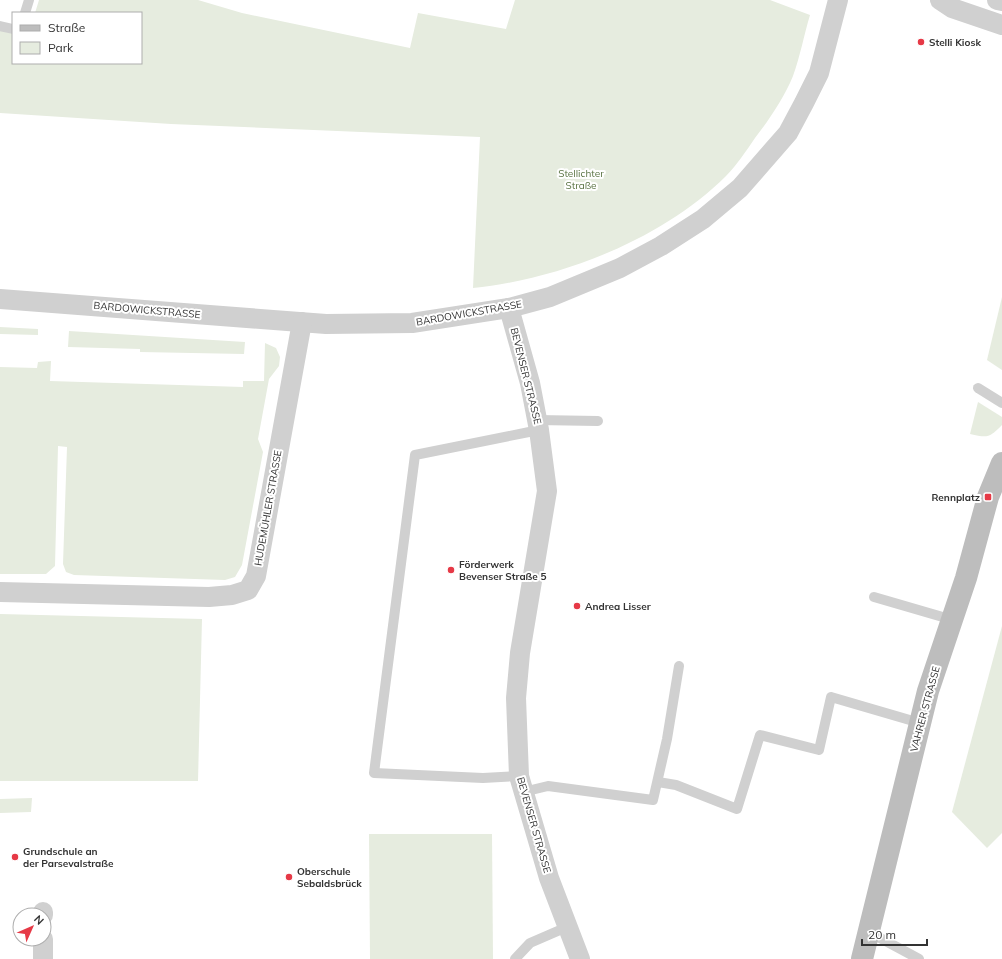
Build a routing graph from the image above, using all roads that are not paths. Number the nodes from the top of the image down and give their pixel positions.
1 (29, 0) edge
2 (838, 0) edge
3 (940, 0) edge
4 (997, 0) edge
5 (1002, 1) edge
6 (25, 12) edge
7 (1002, 25) edge
8 (0, 26) edge
9 (12, 29) edge
10 (0, 298) edge
11 (509, 308) junction
12 (302, 322) junction
13 (978, 388) dead end
14 (1002, 403) edge
15 (598, 421) dead end
16 (538, 425) junction
17 (1002, 463) edge
18 (0, 592) edge
19 (874, 597) dead end
20 (953, 620) junction
21 (679, 666) dead end
22 (920, 723) junction
23 (658, 782) junction
24 (521, 784) junction
25 (567, 927) junction
26 (869, 932) junction
27 (43, 947) edge
28 (43, 959) edge
29 (515, 959) edge
30 (580, 959) edge
31 (862, 959) edge
32 (919, 959) edge

1 - 6 lane
2 - 11 street, BARDOWICKSTRASSE
3 - 7 street
4 - 5 street
8 - 9 lane
10 - 12 street, BARDOWICKSTRASSE
11 - 12 street, BARDOWICKSTRASSE
11 - 16 street, BEVENSER STRASSE
12 - 18 street, HUDEMÜHLER STRASSE
13 - 14 lane
15 - 16 lane
16 - 24 street, BEVENSER STRASSE
16 - 24 lane
17 - 20 main road, VAHRER STRASSE
19 - 20 lane
20 - 22 main road, VAHRER STRASSE
21 - 23 lane
22 - 23 lane
22 - 26 main road, VAHRER STRASSE
23 - 24 lane
24 - 25 street, BEVENSER STRASSE
25 - 29 lane
25 - 30 street, BEVENSER STRASSE
26 - 31 main road, VAHRER STRASSE
26 - 32 lane
27 - 28 street

